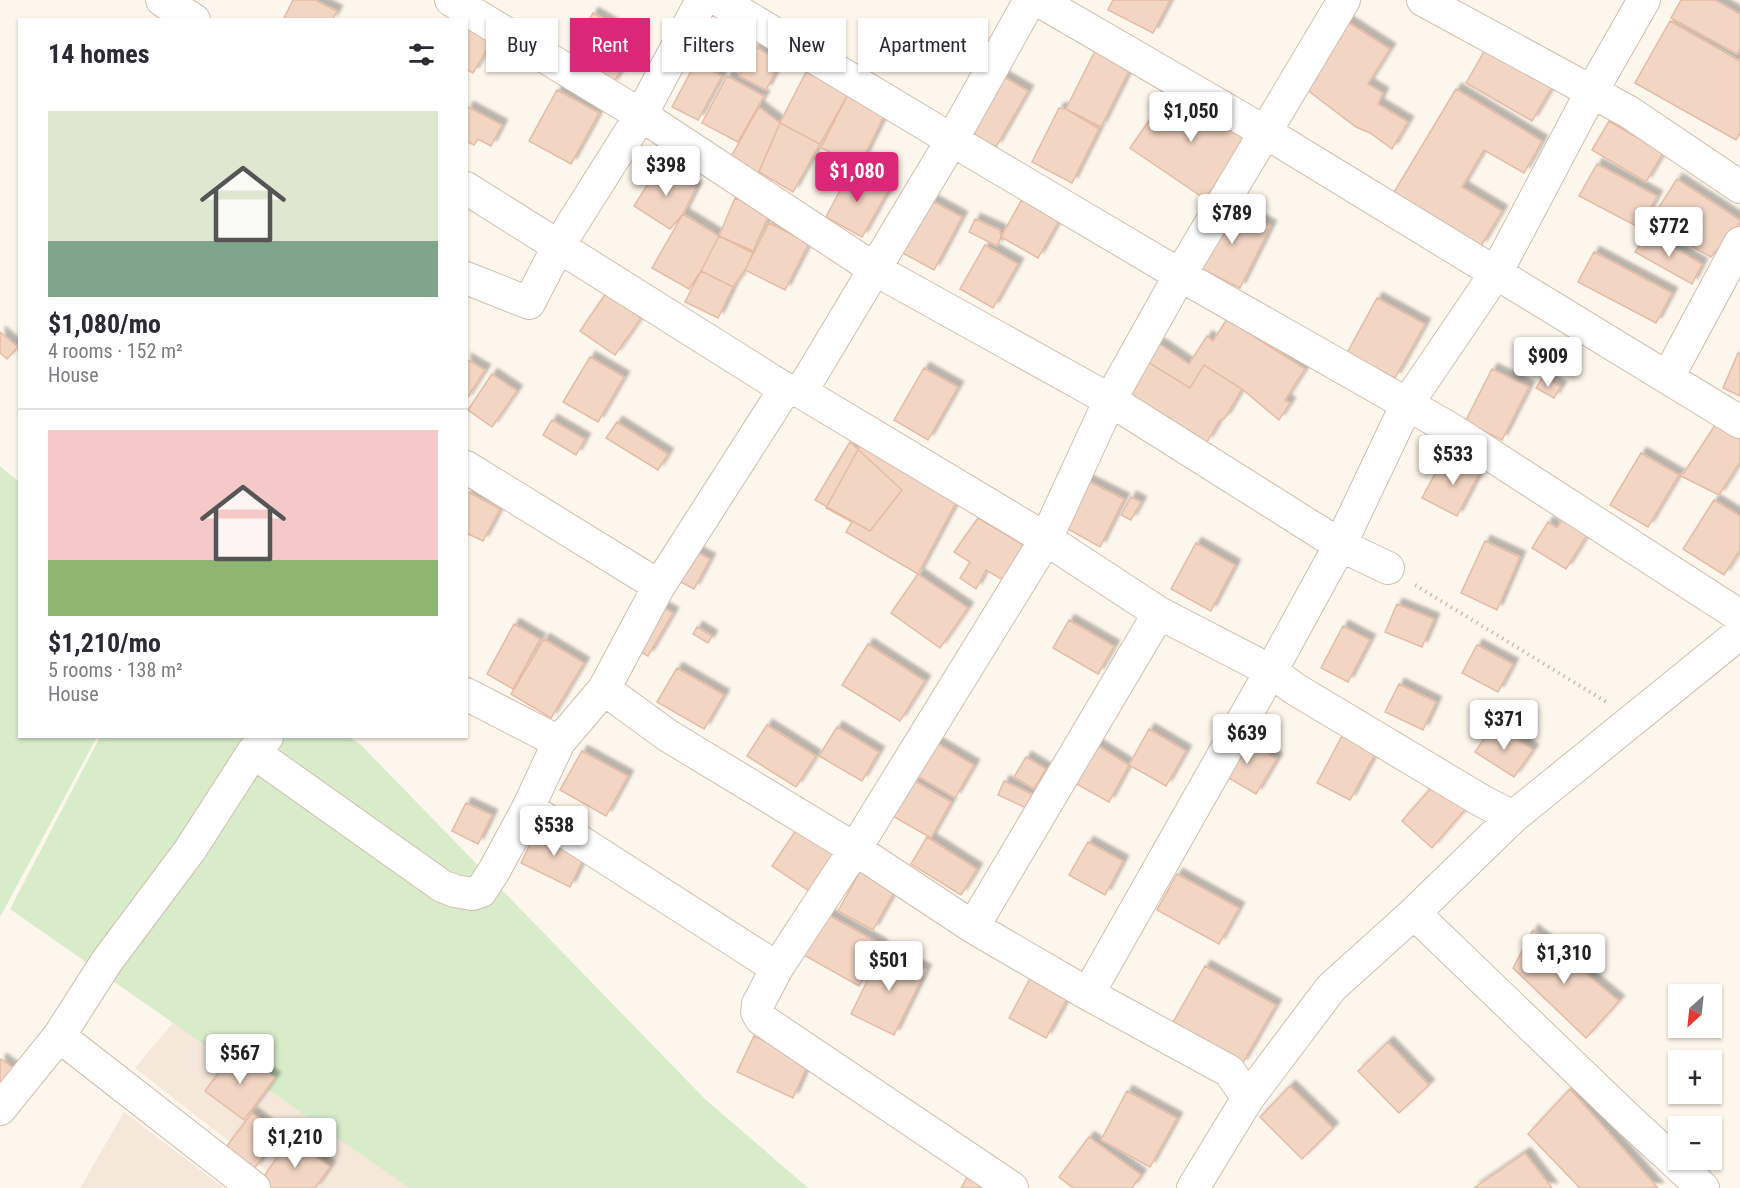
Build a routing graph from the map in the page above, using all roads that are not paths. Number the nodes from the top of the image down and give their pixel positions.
1 (162, 0) edge
2 (451, 0) edge
3 (702, 0) edge
4 (718, 0) edge
5 (1030, 0) edge
6 (1038, 0) edge
7 (1344, 0) edge
8 (1423, 0) edge
9 (1644, 0) edge
10 (191, 18) edge
11 (1592, 91) junction
12 (641, 115) junction
13 (1265, 132) junction
14 (952, 140) junction
15 (1740, 187) edge
16 (468, 189) edge
17 (1740, 243) edge
18 (559, 245) junction
19 (876, 270) junction
20 (1496, 273) junction
21 (1180, 275) junction
22 (468, 279) edge
23 (1668, 377) junction
24 (793, 391) junction
25 (1110, 400) junction
26 (1407, 404) junction
27 (1740, 422) edge
28 (468, 468) edge
29 (1046, 539) junction
30 (1340, 545) junction
31 (1388, 568) road end
32 (660, 586) junction
33 (1159, 613) junction
34 (1740, 616) edge
35 (1740, 633) edge
36 (1271, 670) junction
37 (604, 689) junction
38 (468, 695) edge
39 (559, 742) junction
40 (260, 744) edge
41 (528, 808) junction
42 (1513, 817) junction
43 (855, 849) junction
44 (1414, 913) junction
45 (973, 927) junction
46 (777, 968) junction
47 (1088, 994) junction
48 (59, 1036) junction
49 (1248, 1098) junction
50 (0, 1109) edge
51 (254, 1188) edge
52 (1012, 1188) edge
53 (1193, 1188) edge
54 (1703, 1188) edge

1 - 10 street
2 - 12 street
3 - 12 street
4 - 14 street
5 - 14 street
6 - 13 street
7 - 13 street
8 - 11 street
9 - 11 street
11 - 15 street
11 - 20 street
12 - 18 street
12 - 19 street
13 - 20 street
13 - 21 street
14 - 19 street
14 - 21 street
16 - 18 street
17 - 23 street
18 - 22 street
18 - 24 street
19 - 24 street
19 - 25 street
20 - 23 street
20 - 26 street
21 - 25 street
21 - 26 street
23 - 27 street
24 - 29 street
24 - 32 street
25 - 29 street
25 - 30 street
26 - 30 street
26 - 34 street
28 - 32 street
29 - 33 street
29 - 43 street
30 - 31 street
30 - 36 street
32 - 37 street
33 - 36 street
33 - 45 street
35 - 42 street
36 - 42 street
36 - 47 street
37 - 39 street
37 - 43 street
38 - 39 street
39 - 41 street
40 - 41 street
40 - 48 street
41 - 46 street
42 - 44 street
43 - 45 street
43 - 46 street
44 - 49 street
44 - 54 street
45 - 47 street
46 - 52 street
47 - 49 street
48 - 50 street
48 - 51 street
49 - 53 street

